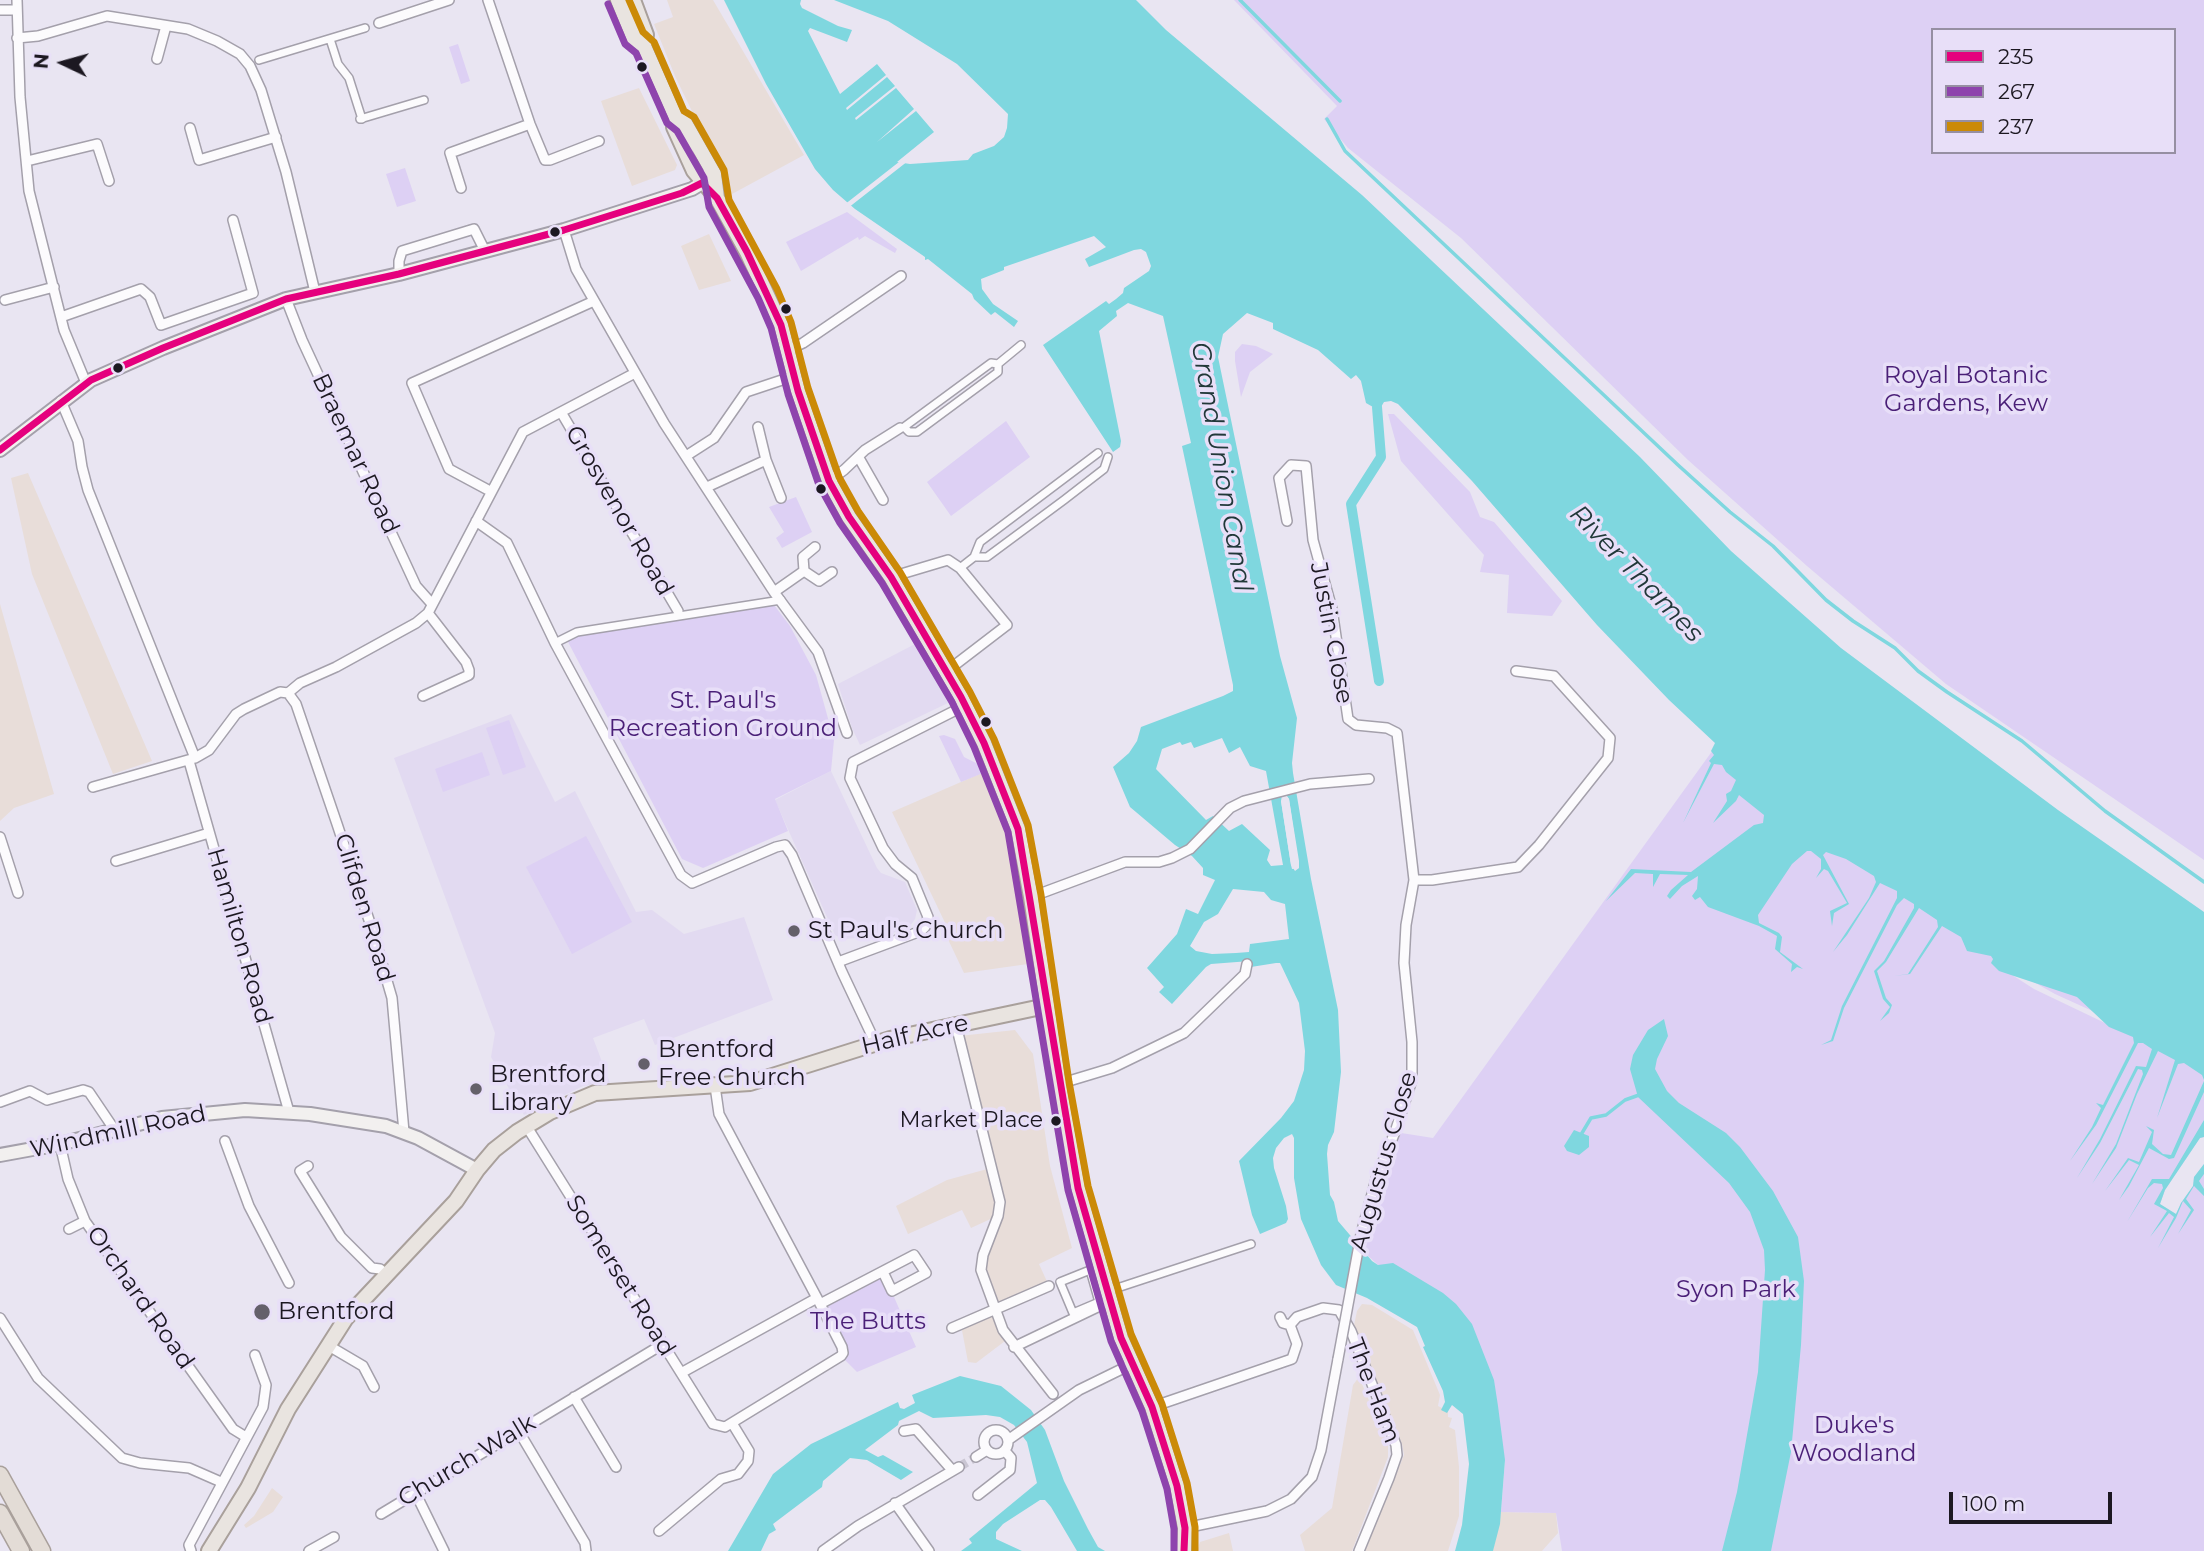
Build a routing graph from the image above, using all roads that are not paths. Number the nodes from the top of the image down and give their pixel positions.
1 (449, 0) edge
2 (488, 0) edge
3 (618, 0) edge
4 (634, 0) edge
5 (17, 5) edge
6 (0, 10) edge
7 (379, 23) dead end
8 (166, 26) junction
9 (365, 27) dead end
10 (17, 38) junction
11 (330, 39) junction
12 (644, 46) junction
13 (157, 59) dead end
14 (259, 60) dead end
15 (424, 100) dead end
16 (676, 118) junction
17 (530, 124) junction
18 (190, 128) dead end
19 (275, 137) junction
20 (599, 141) dead end
21 (27, 161) junction
22 (709, 166) junction
23 (109, 181) dead end
24 (702, 183) junction
25 (461, 188) dead end
26 (717, 198) junction
27 (233, 220) dead end
28 (564, 230) junction
29 (485, 251) junction
30 (399, 274) junction
31 (901, 275) dead end
32 (54, 287) junction
33 (315, 292) junction
34 (286, 299) junction
35 (5, 300) dead end
36 (594, 301) junction
37 (61, 317) junction
38 (1021, 345) dead end
39 (788, 350) junction
40 (998, 364) junction
41 (635, 373) junction
42 (794, 376) junction
43 (86, 383) junction
44 (61, 401) junction
45 (561, 412) junction
46 (758, 427) dead end
47 (902, 427) junction
48 (0, 450) edge
49 (1098, 453) dead end
50 (686, 456) junction
51 (1108, 457) dead end
52 (859, 458) junction
53 (766, 460) junction
54 (829, 481) junction
55 (707, 487) junction
56 (490, 491) junction
57 (781, 498) dead end
58 (883, 500) dead end
59 (476, 521) junction
60 (1287, 521) dead end
61 (815, 547) dead end
62 (974, 557) junction
63 (960, 568) junction
64 (804, 571) junction
65 (832, 572) dead end
66 (891, 577) junction
67 (774, 592) junction
68 (781, 600) junction
69 (430, 609) junction
70 (678, 611) dead end
71 (555, 643) junction
72 (947, 671) junction
73 (1516, 671) dead end
74 (288, 693) junction
75 (424, 696) dead end
76 (966, 705) junction
77 (847, 733) dead end
78 (192, 760) junction
79 (1370, 779) dead end
80 (93, 787) dead end
81 (209, 833) junction
82 (0, 837) edge
83 (116, 861) dead end
84 (1414, 880) junction
85 (19, 893) dead end
86 (1031, 897) junction
87 (838, 962) junction
88 (1247, 964) dead end
89 (1046, 1006) junction
90 (956, 1025) junction
91 (875, 1042) junction
92 (1059, 1084) junction
93 (715, 1086) junction
94 (0, 1102) edge
95 (289, 1112) junction
96 (527, 1127) junction
97 (114, 1129) junction
98 (404, 1132) junction
99 (225, 1141) dead end
100 (60, 1144) junction
101 (0, 1155) edge
102 (308, 1166) dead end
103 (477, 1170) junction
104 (85, 1221) junction
105 (69, 1229) dead end
106 (1251, 1244) dead end
107 (883, 1272) junction
108 (387, 1275) junction
109 (289, 1283) dead end
110 (1049, 1286) dead end
111 (1109, 1296) junction
112 (819, 1301) junction
113 (995, 1311) junction
114 (1073, 1313) joint
115 (1280, 1317) dead end
116 (0, 1318) edge
117 (1294, 1321) junction
118 (952, 1328) dead end
119 (663, 1344) junction
120 (329, 1346) junction
121 (1014, 1347) junction
122 (255, 1355) dead end
123 (1132, 1364) junction
124 (681, 1373) junction
125 (374, 1387) dead end
126 (1053, 1394) dead end
127 (574, 1397) junction
128 (1152, 1406) junction
129 (732, 1423) junction
130 (518, 1430) junction
131 (904, 1431) dead end
132 (246, 1437) junction
133 (1012, 1437) junction
134 (987, 1450) junction
135 (1004, 1451) junction
136 (976, 1457) tunnel mouth
137 (616, 1467) dead end
138 (0, 1475) edge
139 (221, 1482) junction
140 (415, 1492) junction
141 (978, 1495) dead end
142 (895, 1503) junction
143 (0, 1513) edge
144 (381, 1514) dead end
145 (27, 1526) junction
146 (1185, 1528) junction
147 (659, 1531) dead end
148 (6, 1537) edge
149 (334, 1537) dead end
150 (21, 1551) edge
151 (42, 1551) edge
152 (191, 1551) edge
153 (209, 1551) edge
154 (309, 1551) edge
155 (444, 1551) edge
156 (586, 1551) edge
157 (823, 1551) edge
158 (929, 1551) edge
159 (1184, 1551) edge
160 (1359, 1551) edge

1 - 7 street
2 - 17 street
3 - 12 main road
4 - 12 main road
5 - 6 street
5 - 10 street
8 - 10 street
8 - 13 street
8 - 19 street
9 - 11 street
10 - 21 street
11 - 14 street
11 - 15 street
12 - 16 main road
16 - 22 main road
16 - 24 main road
17 - 20 street
17 - 25 street
18 - 19 street
19 - 33 street
21 - 23 street
21 - 32 street
22 - 24 main road
22 - 26 main road
24 - 26 main road
24 - 28 main road
26 - 39 main road
27 - 37 street
28 - 29 main road
28 - 36 street
29 - 30 main road
29 - 30 street
30 - 33 main road
31 - 39 street
32 - 35 street
32 - 37 street
33 - 34 main road
34 - 43 main road
34 - 69 street, Braemar Road
36 - 41 street
36 - 56 street
37 - 43 street
38 - 40 street
39 - 42 main road
40 - 47 street
40 - 47 street
41 - 45 street
41 - 50 street
42 - 50 street
42 - 54 main road
43 - 44 main road
44 - 48 main road
44 - 78 street, Hamilton Road
45 - 56 street
45 - 70 street, Grosvenor Road
46 - 53 street
47 - 52 street
49 - 62 street
50 - 55 street
51 - 62 street
52 - 54 street
52 - 58 street
53 - 55 street
53 - 57 street
54 - 66 main road
55 - 67 street
56 - 59 street
59 - 69 street
59 - 71 street
60 - 84 street, Justin Close
61 - 64 street
62 - 63 street
63 - 66 street
63 - 72 street
64 - 65 street
64 - 67 street
66 - 72 main road
67 - 68 street
68 - 71 street
68 - 77 street
69 - 74 street
69 - 75 street, Braemar Road
71 - 87 street
72 - 76 main road
73 - 84 street
74 - 78 street
74 - 98 street, Clifden Road
76 - 86 main road
76 - 87 street
78 - 80 street
78 - 81 street, Hamilton Road
79 - 86 street
81 - 83 street
81 - 95 street, Hamilton Road
82 - 85 street
84 - 146 street, Augustus Close, bridge
86 - 89 main road
87 - 91 street
88 - 92 street
89 - 90 main road, Half Acre
89 - 92 main road
90 - 91 main road, Half Acre
90 - 113 street
91 - 93 main road, Half Acre
92 - 111 main road
93 - 96 main road, Half Acre
93 - 112 street
94 - 97 street
95 - 97 main road, Windmill Road
95 - 98 main road, Windmill Road
96 - 103 main road, Half Acre
96 - 119 street, Somerset Road
97 - 100 main road, Windmill Road
98 - 103 main road, Windmill Road
99 - 109 street
100 - 101 main road, Windmill Road
100 - 104 street, Orchard Road
102 - 108 street
103 - 108 main road, Half Acre
104 - 105 street
104 - 132 street, Orchard Road
106 - 111 street
107 - 107 street
107 - 112 street
108 - 120 main road, Half Acre
110 - 113 street
111 - 121 street
111 - 123 main road
112 - 124 street
112 - 129 street
113 - 118 street
113 - 121 street
114 - 114 street
115 - 117 street
116 - 139 street
117 - 128 street
117 - 160 street, The Ham
119 - 124 street, Somerset Road
119 - 127 street, Church Walk
120 - 125 street
120 - 153 main road, Half Acre
121 - 126 street
122 - 132 street
123 - 128 main road
123 - 133 street
124 - 129 street, Somerset Road
127 - 130 street, Church Walk
127 - 137 street
128 - 146 main road
129 - 147 street
130 - 140 street, Church Walk
130 - 156 street
131 - 142 street
132 - 139 street
133 - 134 street
133 - 135 street
134 - 135 street
134 - 136 street
135 - 141 street
138 - 145 highway
139 - 152 street
140 - 144 street, Church Walk
140 - 155 street
142 - 157 street
142 - 158 street
143 - 148 highway
145 - 148 highway
145 - 151 highway
146 - 159 main road
148 - 150 highway
149 - 154 street

